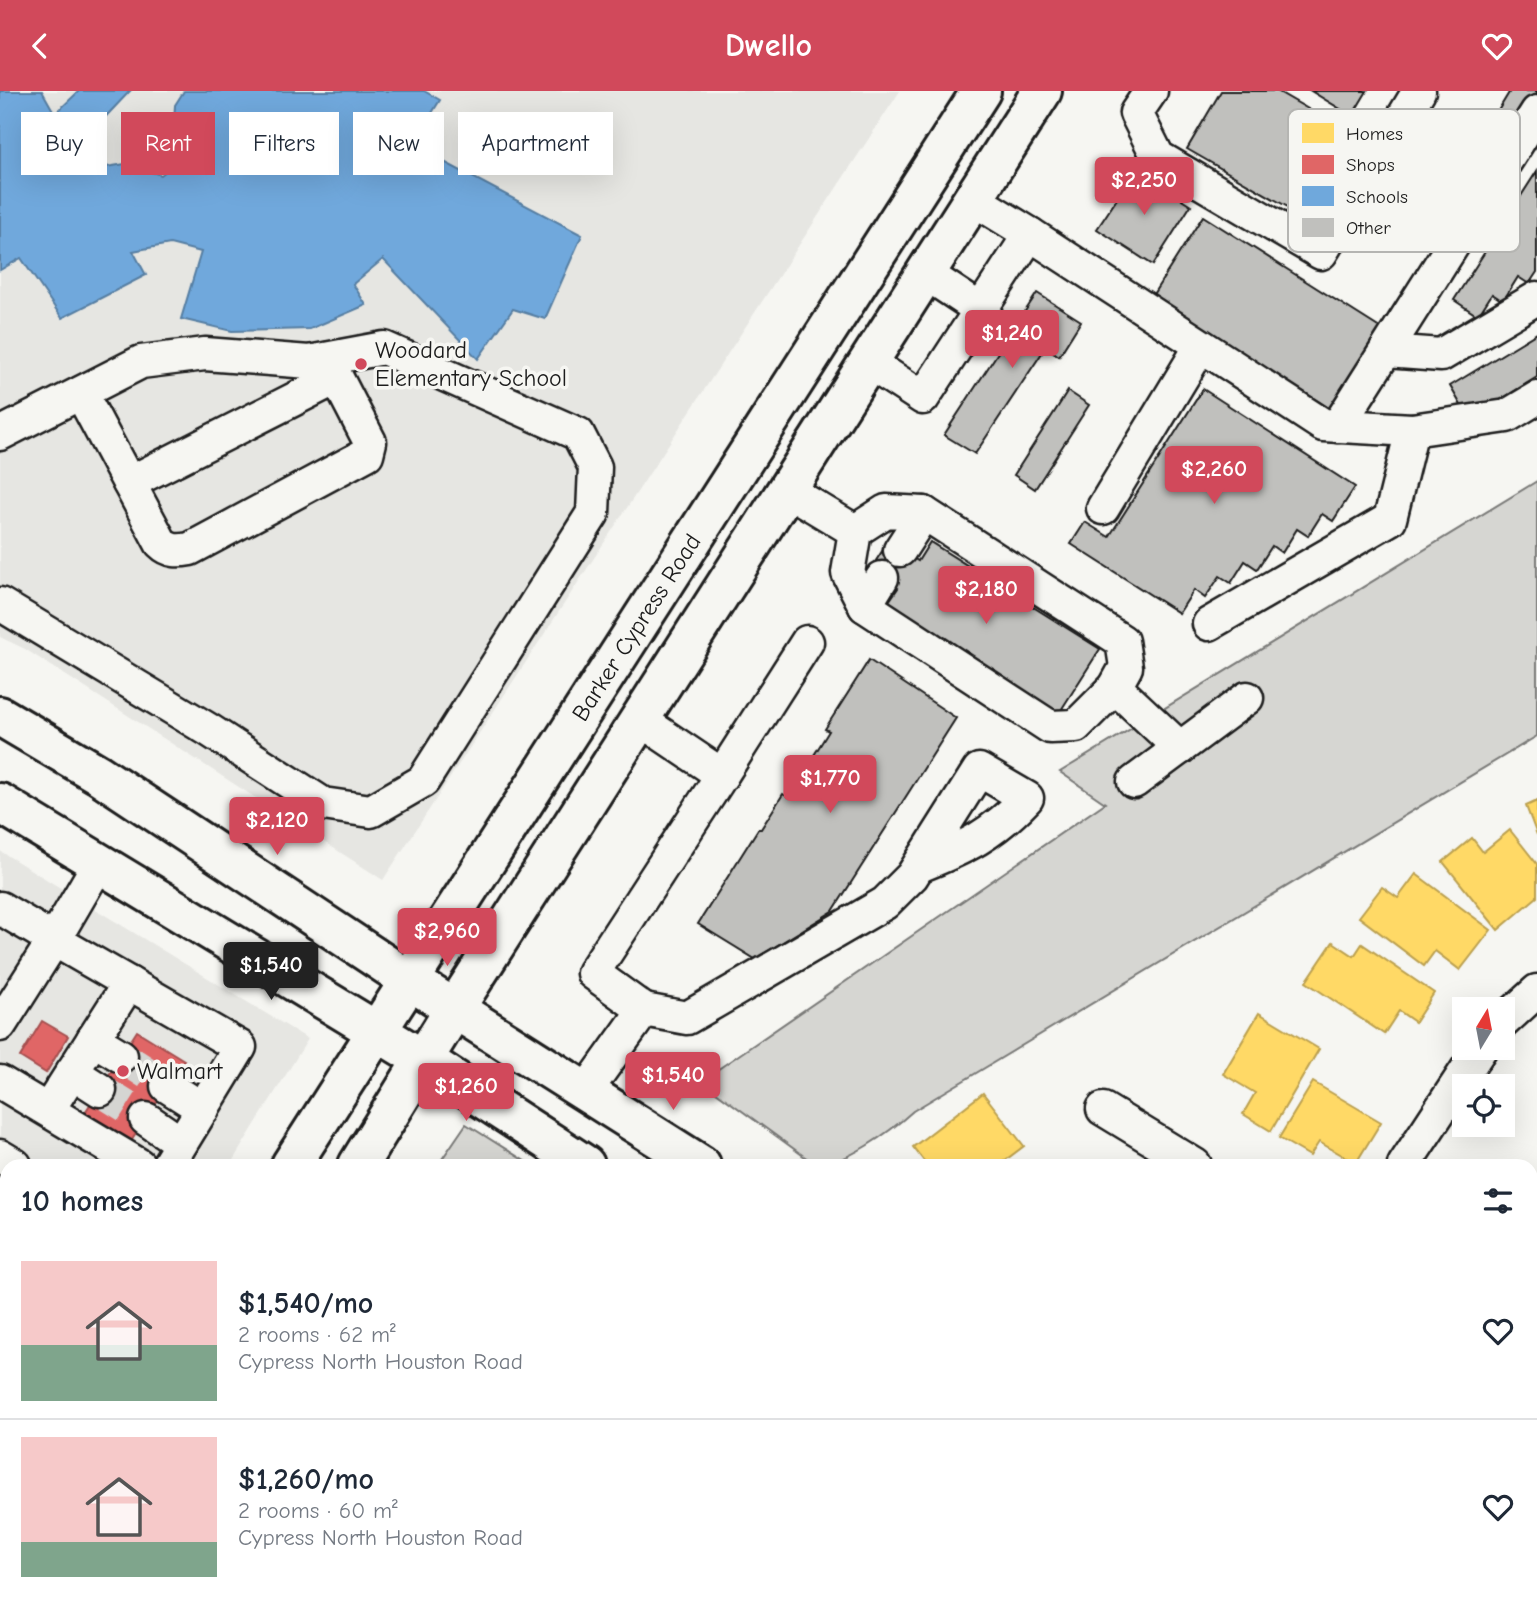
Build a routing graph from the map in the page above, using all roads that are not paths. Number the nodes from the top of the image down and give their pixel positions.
1 (981, 91) edge
2 (1042, 91) edge
3 (1151, 91) edge
4 (1419, 91) edge
5 (1408, 109) edge
6 (1537, 112) edge
7 (1520, 139) edge
8 (973, 199) junction
9 (1030, 234) junction
10 (1288, 234) edge
11 (1449, 252) edge
12 (925, 274) junction
13 (1537, 298) edge
14 (981, 310) junction
15 (1201, 345) junction
16 (1386, 351) junction
17 (868, 362) junction
18 (332, 368) junction
19 (81, 393) junction
20 (1537, 398) edge
21 (1338, 426) junction
22 (1412, 430) junction
23 (0, 433) edge
24 (741, 464) junction
25 (129, 483) junction
26 (787, 490) junction
27 (1103, 508) dead end
28 (924, 513) junction
29 (855, 531) junction
30 (901, 550) dead end
31 (882, 578) dead end
32 (0, 604) edge
33 (865, 606) junction
34 (1209, 624) dead end
35 (807, 642) dead end
36 (1115, 687) junction
37 (1247, 698) dead end
38 (0, 716) edge
39 (639, 719) junction
40 (1180, 748) junction
41 (722, 775) junction
42 (1134, 782) dead end
43 (0, 803) edge
44 (99, 863) junction
45 (919, 866) dead end
46 (0, 908) edge
47 (54, 940) junction
48 (409, 980) junction
49 (129, 983) junction
50 (1537, 991) edge
51 (455, 1008) junction
52 (644, 1010) junction
53 (1516, 1010) edge
54 (0, 1025) edge
55 (377, 1032) junction
56 (93, 1039) junction
57 (121, 1056) tunnel mouth
58 (424, 1060) junction
59 (1472, 1061) edge
60 (72, 1072) junction
61 (0, 1081) edge
62 (167, 1086) tunnel mouth
63 (100, 1090) tunnel mouth
64 (586, 1091) junction
65 (203, 1108) junction
66 (1103, 1109) dead end
67 (48, 1111) junction
68 (146, 1119) tunnel mouth
69 (175, 1154) edge
70 (129, 1159) edge
71 (295, 1159) edge
72 (362, 1159) edge
73 (576, 1159) edge
74 (692, 1159) edge
75 (1185, 1159) edge
76 (1408, 1159) edge

1 - 24 main road, Barker Cypress Road
2 - 8 main road
3 - 10 street
4 - 5 street
6 - 7 street
8 - 9 street
8 - 12 main road
9 - 14 street
9 - 15 street
11 - 16 street
12 - 14 street
12 - 17 main road
13 - 16 street
14 - 17 street
15 - 21 street
15 - 27 street
16 - 21 street
17 - 26 main road
18 - 19 street
18 - 25 street
18 - 25 street
18 - 32 street
19 - 23 street
19 - 25 street
20 - 22 street
21 - 22 street
22 - 34 street
24 - 26 main road
24 - 48 main road, Barker Cypress Road
26 - 29 street
26 - 39 main road
28 - 29 street
28 - 30 street
28 - 36 street
29 - 33 street
31 - 33 street
33 - 36 street
35 - 41 street
36 - 40 street
37 - 40 street
38 - 48 main road
39 - 41 street
39 - 51 main road
40 - 42 street
41 - 52 street
43 - 44 main road
44 - 47 street
44 - 55 main road
45 - 52 street
46 - 47 street
47 - 49 street
47 - 54 street
48 - 51 main road
48 - 55 main road, Barker Cypress Road
49 - 56 street
49 - 65 street
50 - 53 street
51 - 58 main road
51 - 64 main road
52 - 64 street
55 - 58 main road
55 - 71 main road, Barker Cypress Road
56 - 57 street
56 - 60 street
58 - 72 main road
58 - 73 main road
59 - 76 street
60 - 63 street
60 - 67 street
61 - 67 street
62 - 65 street
64 - 74 main road
65 - 69 street
66 - 75 street
67 - 70 street
68 - 69 street

